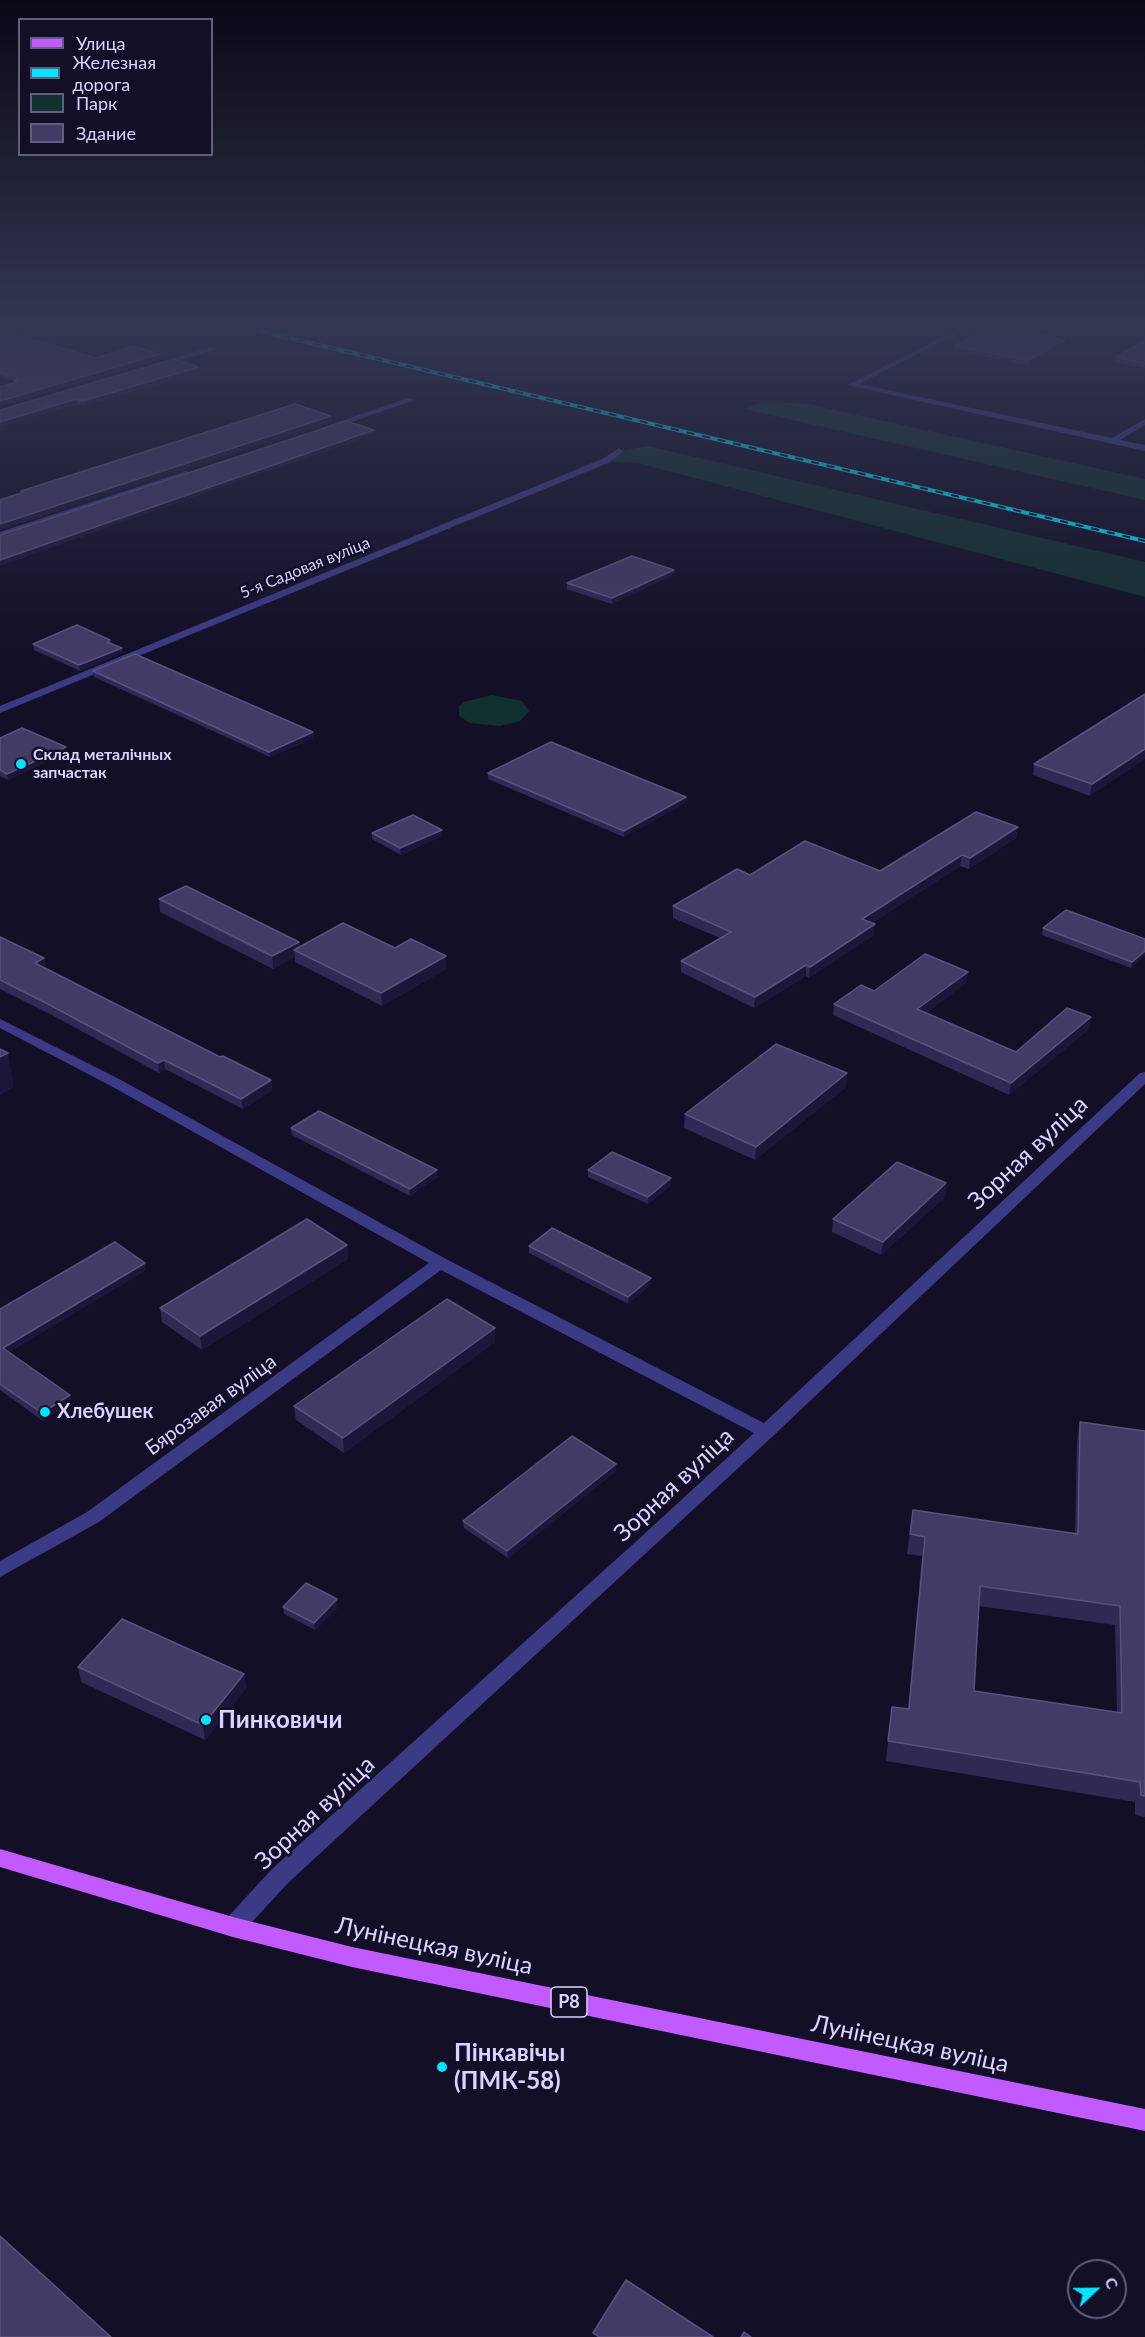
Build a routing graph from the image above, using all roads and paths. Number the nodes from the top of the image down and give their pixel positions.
1 (1081, 434) edge
2 (1124, 434) edge
3 (1113, 441) junction
4 (1145, 448) edge
5 (619, 450) dead end
6 (200, 469) edge
7 (0, 535) edge
8 (0, 710) edge
9 (0, 1023) edge
10 (1145, 1076) edge
11 (440, 1263) junction
12 (767, 1432) junction
13 (0, 1570) edge
14 (0, 1858) edge
15 (233, 1927) junction
16 (1145, 2120) edge

1 - 3 street
2 - 3 street
3 - 4 street
5 - 8 street, 5-я Садовая вуліца
6 - 7 street
9 - 11 street
10 - 12 street, Зорная вуліца
11 - 12 street
11 - 13 street, Бярозавая вуліца
12 - 15 street, Зорная вуліца
14 - 15 main road, Лунінецкая вуліца / Р8
15 - 16 main road, Лунінецкая вуліца / Р8

